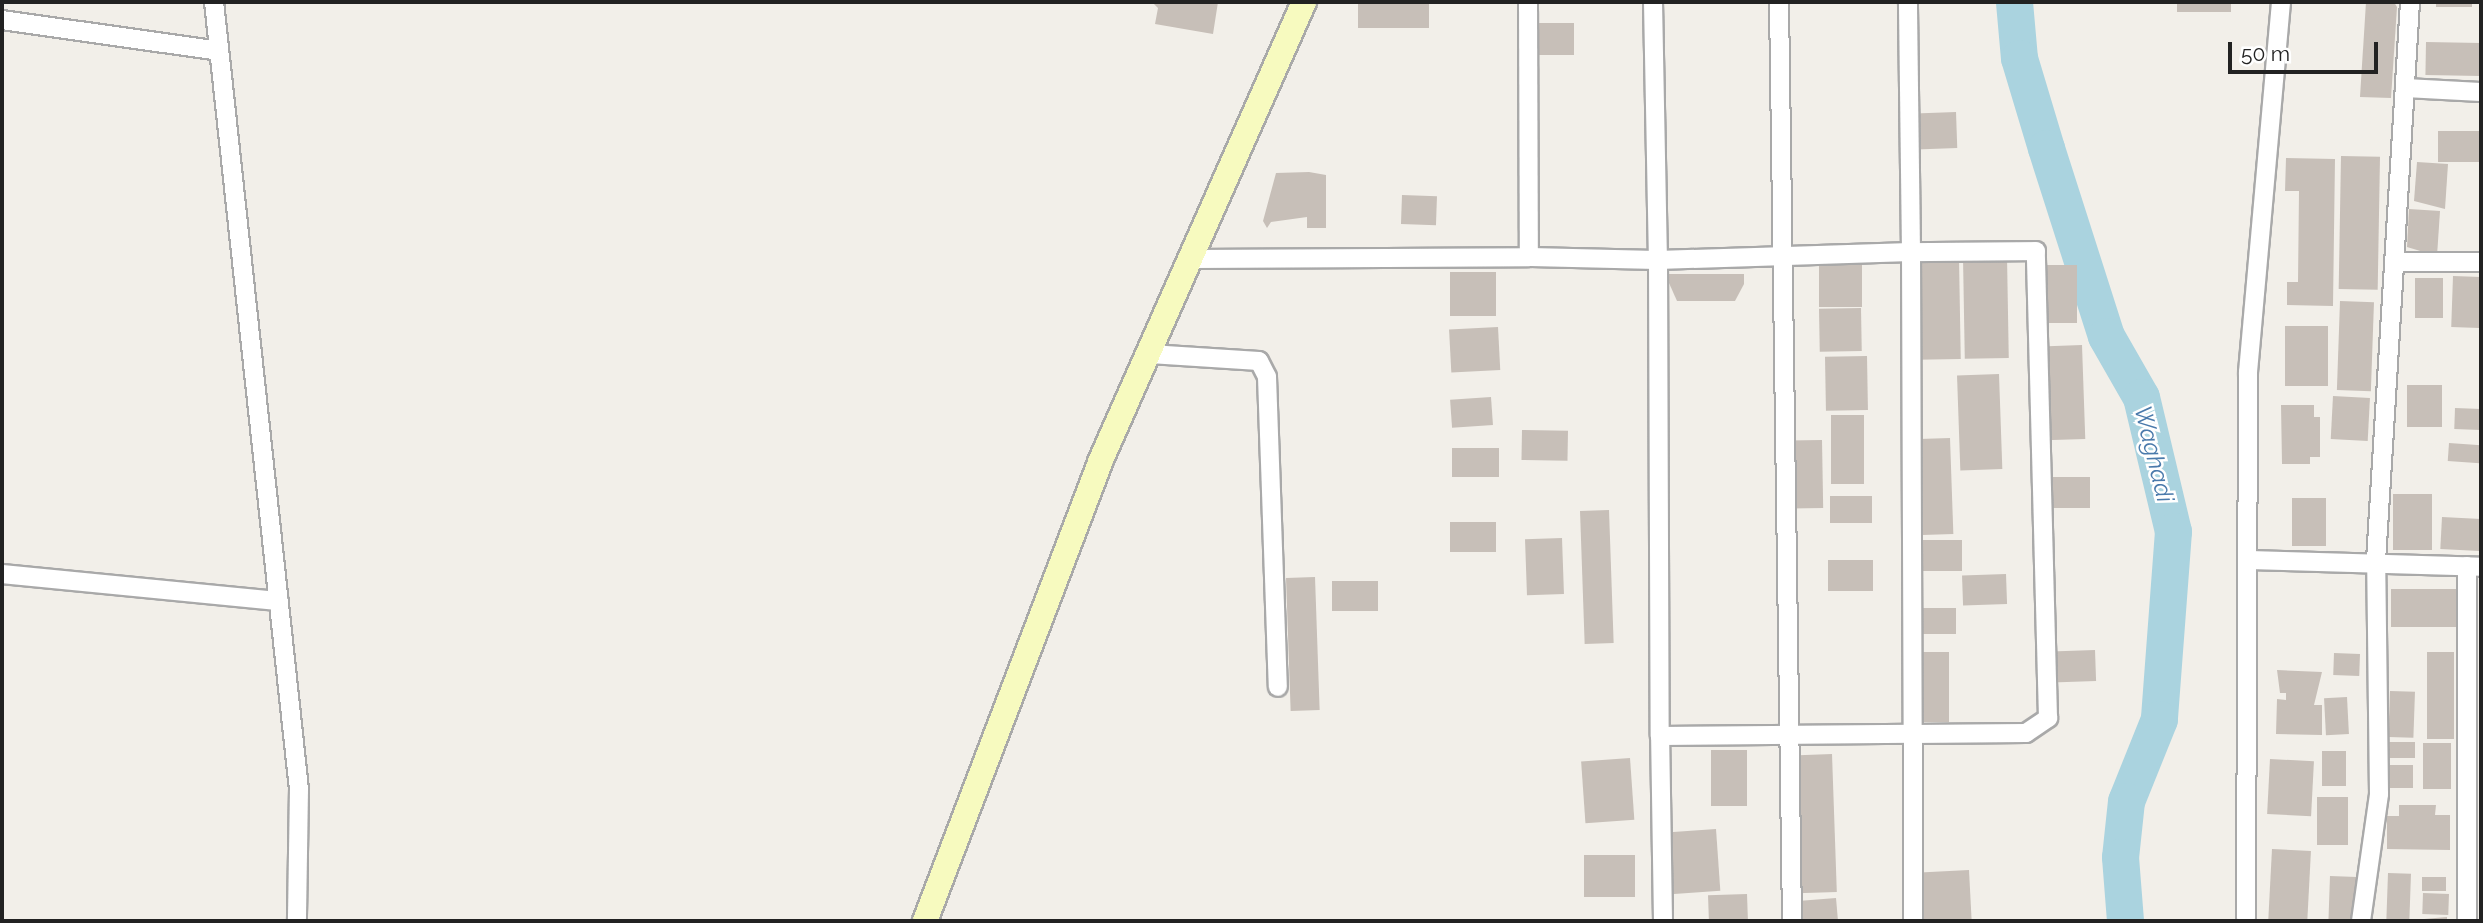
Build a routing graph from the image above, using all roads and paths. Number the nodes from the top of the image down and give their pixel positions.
1 (214, 2) edge
2 (1304, 2) edge
3 (1528, 2) edge
4 (1653, 2) edge
5 (1779, 2) edge
6 (1908, 2) edge
7 (2281, 2) edge
8 (2410, 2) edge
9 (2, 20) edge
10 (219, 51) junction
11 (2405, 88) junction
12 (2481, 92) edge
13 (1911, 252) junction
14 (1785, 255) junction
15 (1529, 257) junction
16 (1193, 260) junction
17 (1658, 260) junction
18 (2395, 262) junction
19 (2481, 262) edge
20 (1150, 354) junction
21 (2250, 560) junction
22 (2376, 561) junction
23 (2474, 567) edge
24 (2, 574) edge
25 (279, 601) junction
26 (1278, 687) dead end
27 (1913, 734) junction
28 (1789, 735) junction
29 (1660, 736) junction
30 (2246, 918) dead end
31 (297, 921) edge
32 (925, 921) edge
33 (1663, 921) edge
34 (1792, 921) edge
35 (1913, 921) edge
36 (2361, 921) edge
37 (2467, 921) edge

1 - 10 street
2 - 16 street
3 - 15 street
4 - 17 street
5 - 14 street
6 - 13 street
7 - 21 street
8 - 11 street
9 - 10 street
10 - 25 street
11 - 12 street
11 - 18 street
13 - 14 street
13 - 27 street
13 - 27 street
14 - 17 street
14 - 28 street
15 - 16 street
15 - 17 street
16 - 20 street
17 - 29 street
18 - 19 street
18 - 22 street
20 - 26 street
20 - 32 street
21 - 22 street
21 - 30 street
22 - 23 street
22 - 36 street
23 - 37 street
24 - 25 street
25 - 31 street
27 - 28 street
27 - 35 street
28 - 29 street
28 - 34 street
29 - 33 street

